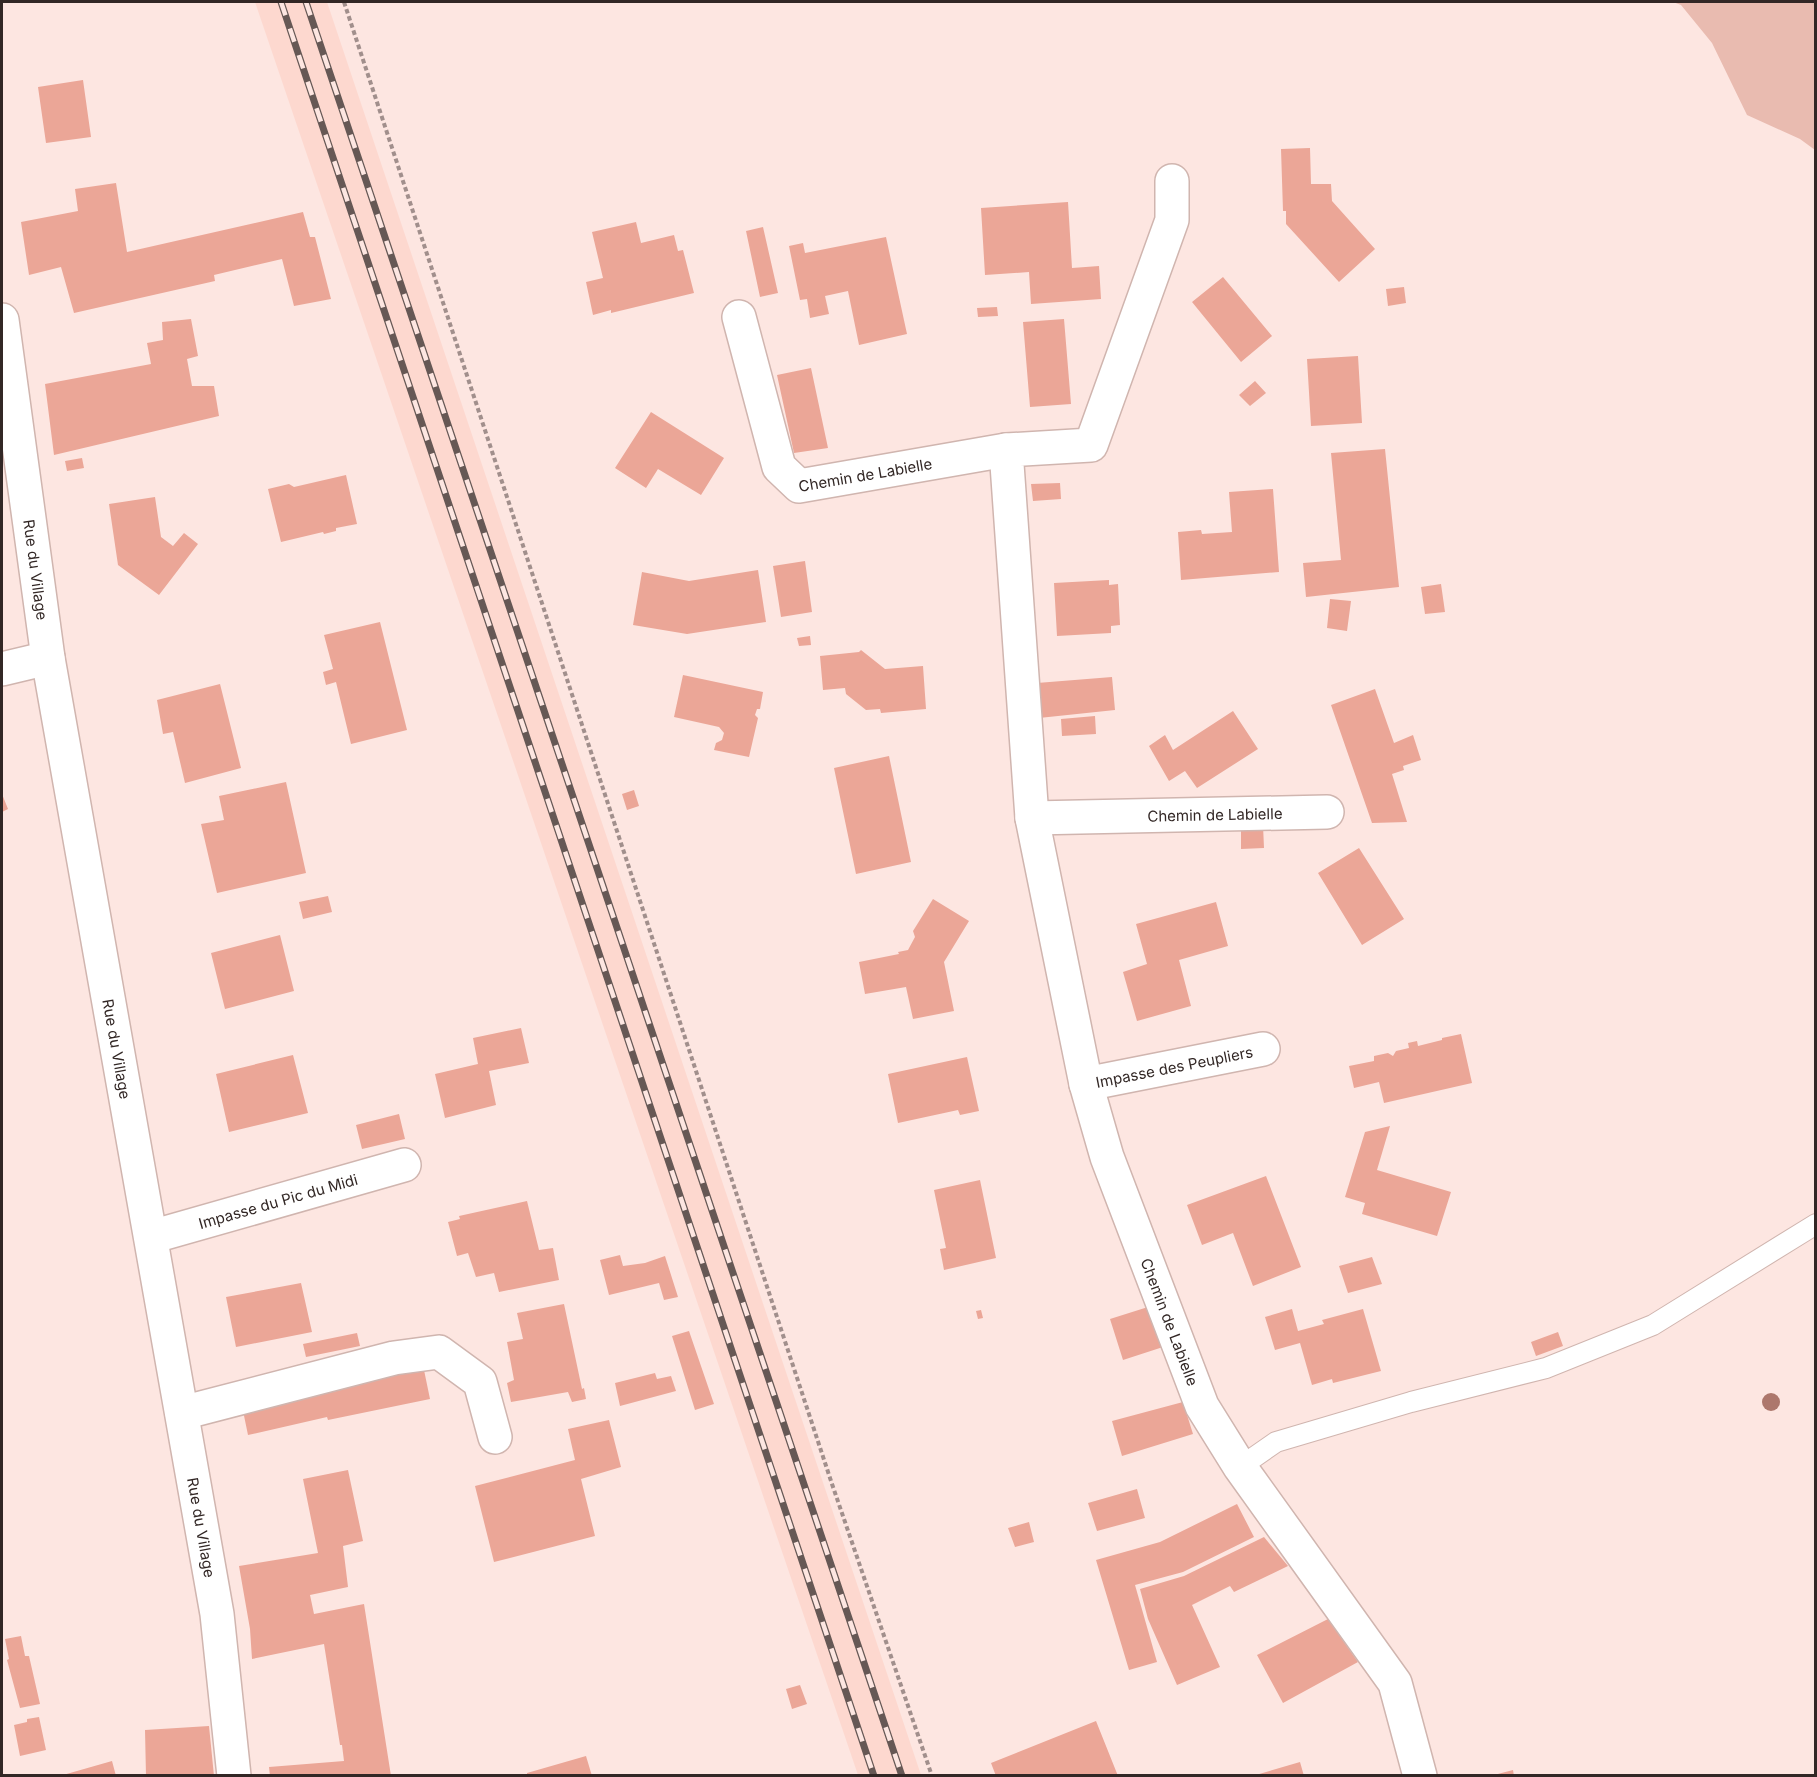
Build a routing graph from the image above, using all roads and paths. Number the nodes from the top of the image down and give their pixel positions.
1 (344, 2) edge
2 (1173, 181) dead end
3 (739, 317) dead end
4 (2, 320) edge
5 (1006, 450) junction
6 (48, 658) junction
7 (2, 669) edge
8 (1327, 812) dead end
9 (1032, 818) junction
10 (1263, 1049) dead end
11 (1086, 1084) junction
12 (404, 1165) dead end
13 (1815, 1224) edge
14 (151, 1237) junction
15 (182, 1413) junction
16 (495, 1437) dead end
17 (1240, 1467) junction
18 (234, 1776) edge
19 (932, 1776) edge
20 (1420, 1776) edge

1 - 19 path
2 - 5 street, Chemin de Labielle
3 - 5 street, Chemin de Labielle
4 - 6 street, Rue du Village
5 - 9 street, Chemin de Labielle
6 - 7 street
6 - 14 street, Rue du Village
8 - 9 street, Chemin de Labielle
9 - 11 street, Chemin de Labielle
10 - 11 street, Impasse des Peupliers
11 - 17 street, Chemin de Labielle
12 - 14 street, Impasse du Pic du Midi
13 - 17 lane
14 - 15 street, Rue du Village
15 - 16 street
15 - 18 street, Rue du Village
17 - 20 street, Chemin de Labielle

